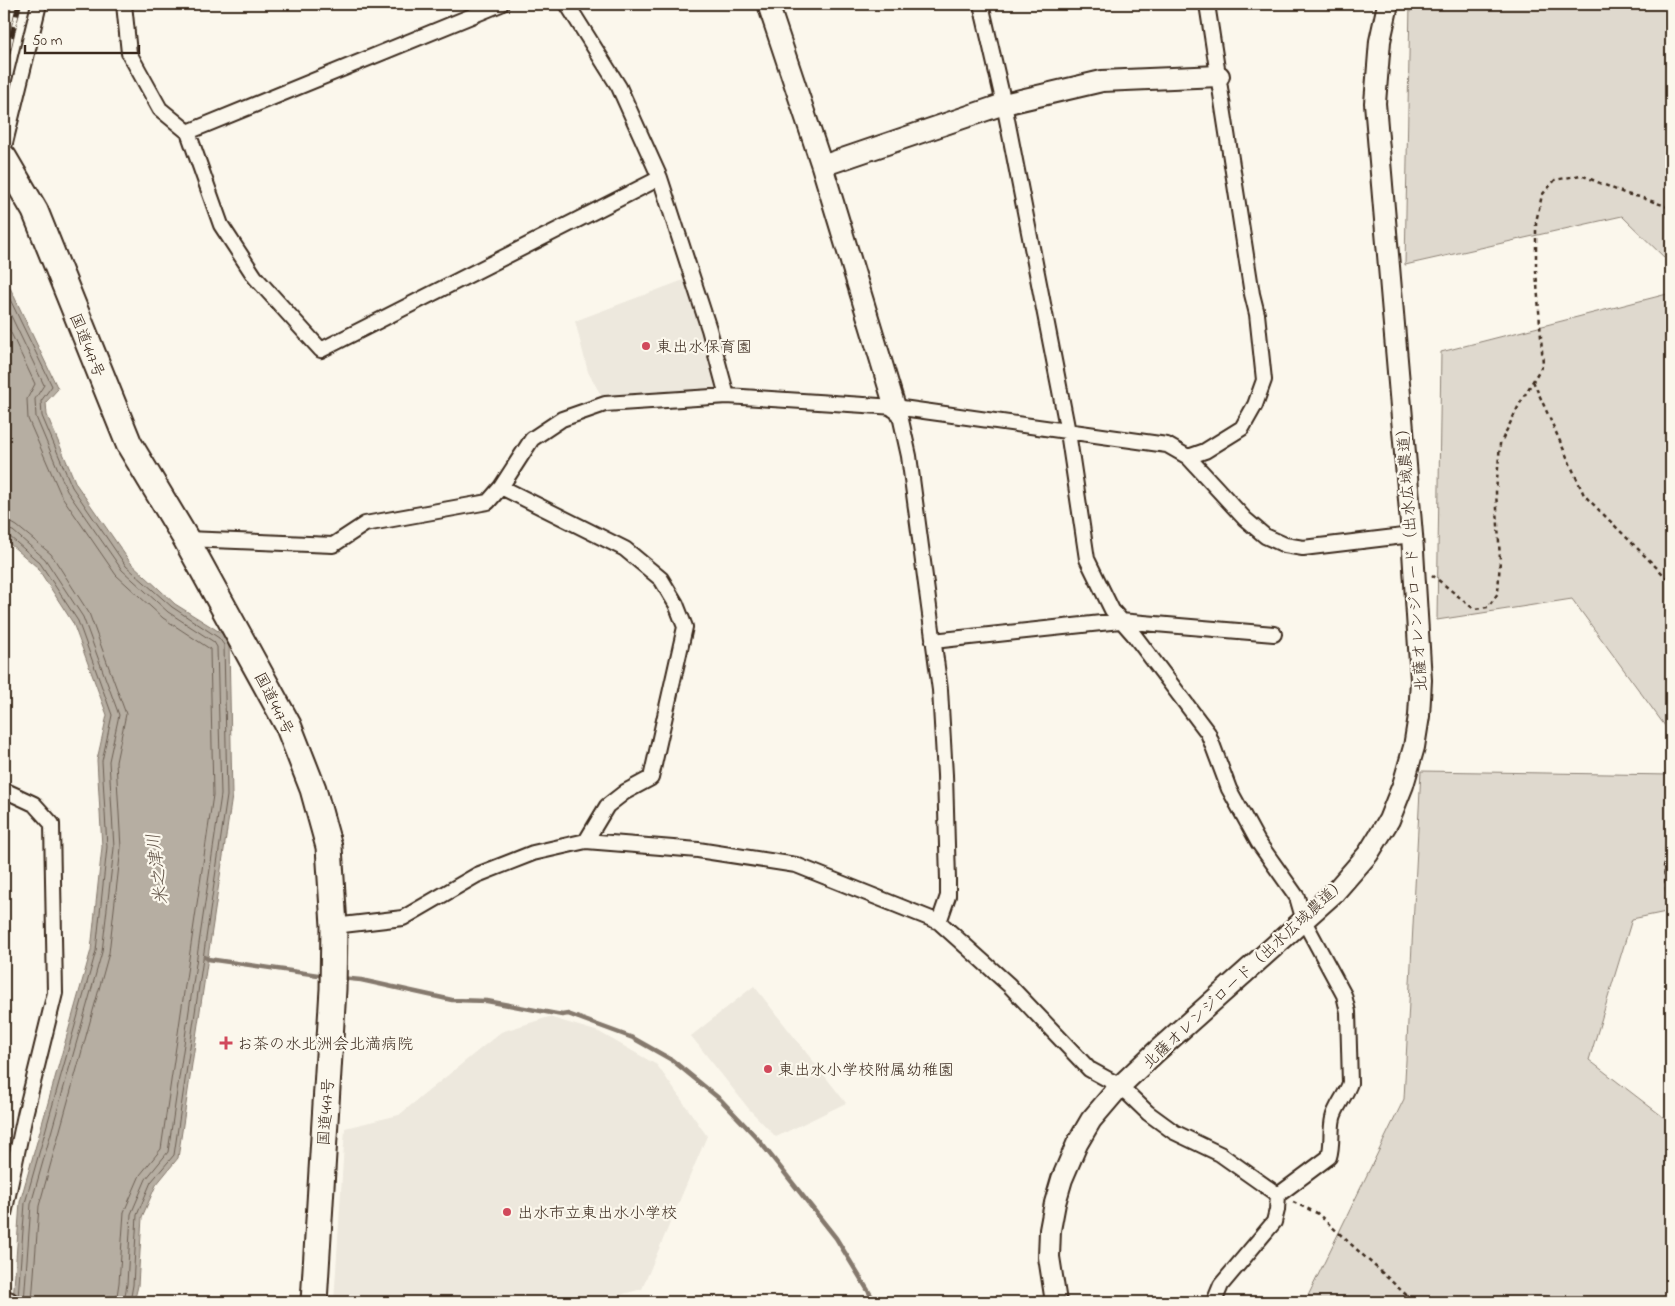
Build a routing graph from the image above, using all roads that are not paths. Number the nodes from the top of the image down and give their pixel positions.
1 (39, 4) edge
2 (124, 4) edge
3 (501, 4) edge
4 (567, 4) edge
5 (768, 4) edge
6 (981, 4) edge
7 (1208, 4) edge
8 (1388, 4) edge
9 (1219, 76) junction
10 (1004, 104) junction
11 (188, 132) junction
12 (4, 147) edge
13 (4, 158) edge
14 (822, 166) junction
15 (660, 178) junction
16 (727, 396) junction
17 (895, 407) junction
18 (1068, 432) junction
19 (1188, 457) junction
20 (501, 487) junction
21 (1412, 534) junction
22 (186, 539) junction
23 (1120, 621) junction
24 (1274, 634) dead end
25 (933, 640) junction
26 (4, 790) edge
27 (586, 841) junction
28 (1304, 921) junction
29 (939, 922) junction
30 (334, 926) junction
31 (1120, 1086) junction
32 (1278, 1195) junction
33 (4, 1214) edge
34 (4, 1302) edge
35 (8, 1302) edge
36 (314, 1302) edge
37 (1056, 1302) edge
38 (1214, 1302) edge

1 - 12 street
2 - 11 street
3 - 11 street
4 - 15 street
5 - 14 street
6 - 10 street
7 - 9 street
8 - 21 street, 北薩オレンジロード（出水広域農道）
9 - 10 street
9 - 19 street
10 - 14 street
10 - 18 street
11 - 15 street
13 - 22 highway, 国道447号
14 - 17 street
15 - 16 street
16 - 17 street
16 - 20 street
17 - 18 street
17 - 25 street
18 - 19 street
18 - 23 street
19 - 21 street
20 - 22 street
20 - 27 street
21 - 28 street, 北薩オレンジロード（出水広域農道）
22 - 30 highway, 国道447号
23 - 24 street
23 - 25 street
23 - 28 street
25 - 29 street
26 - 33 street
27 - 29 street
27 - 30 street
28 - 31 street, 北薩オレンジロード（出水広域農道）
28 - 32 street
29 - 31 street
30 - 36 highway, 国道447号
31 - 32 street
31 - 37 street, 北薩オレンジロード（出水広域農道）
32 - 38 street
34 - 35 street

